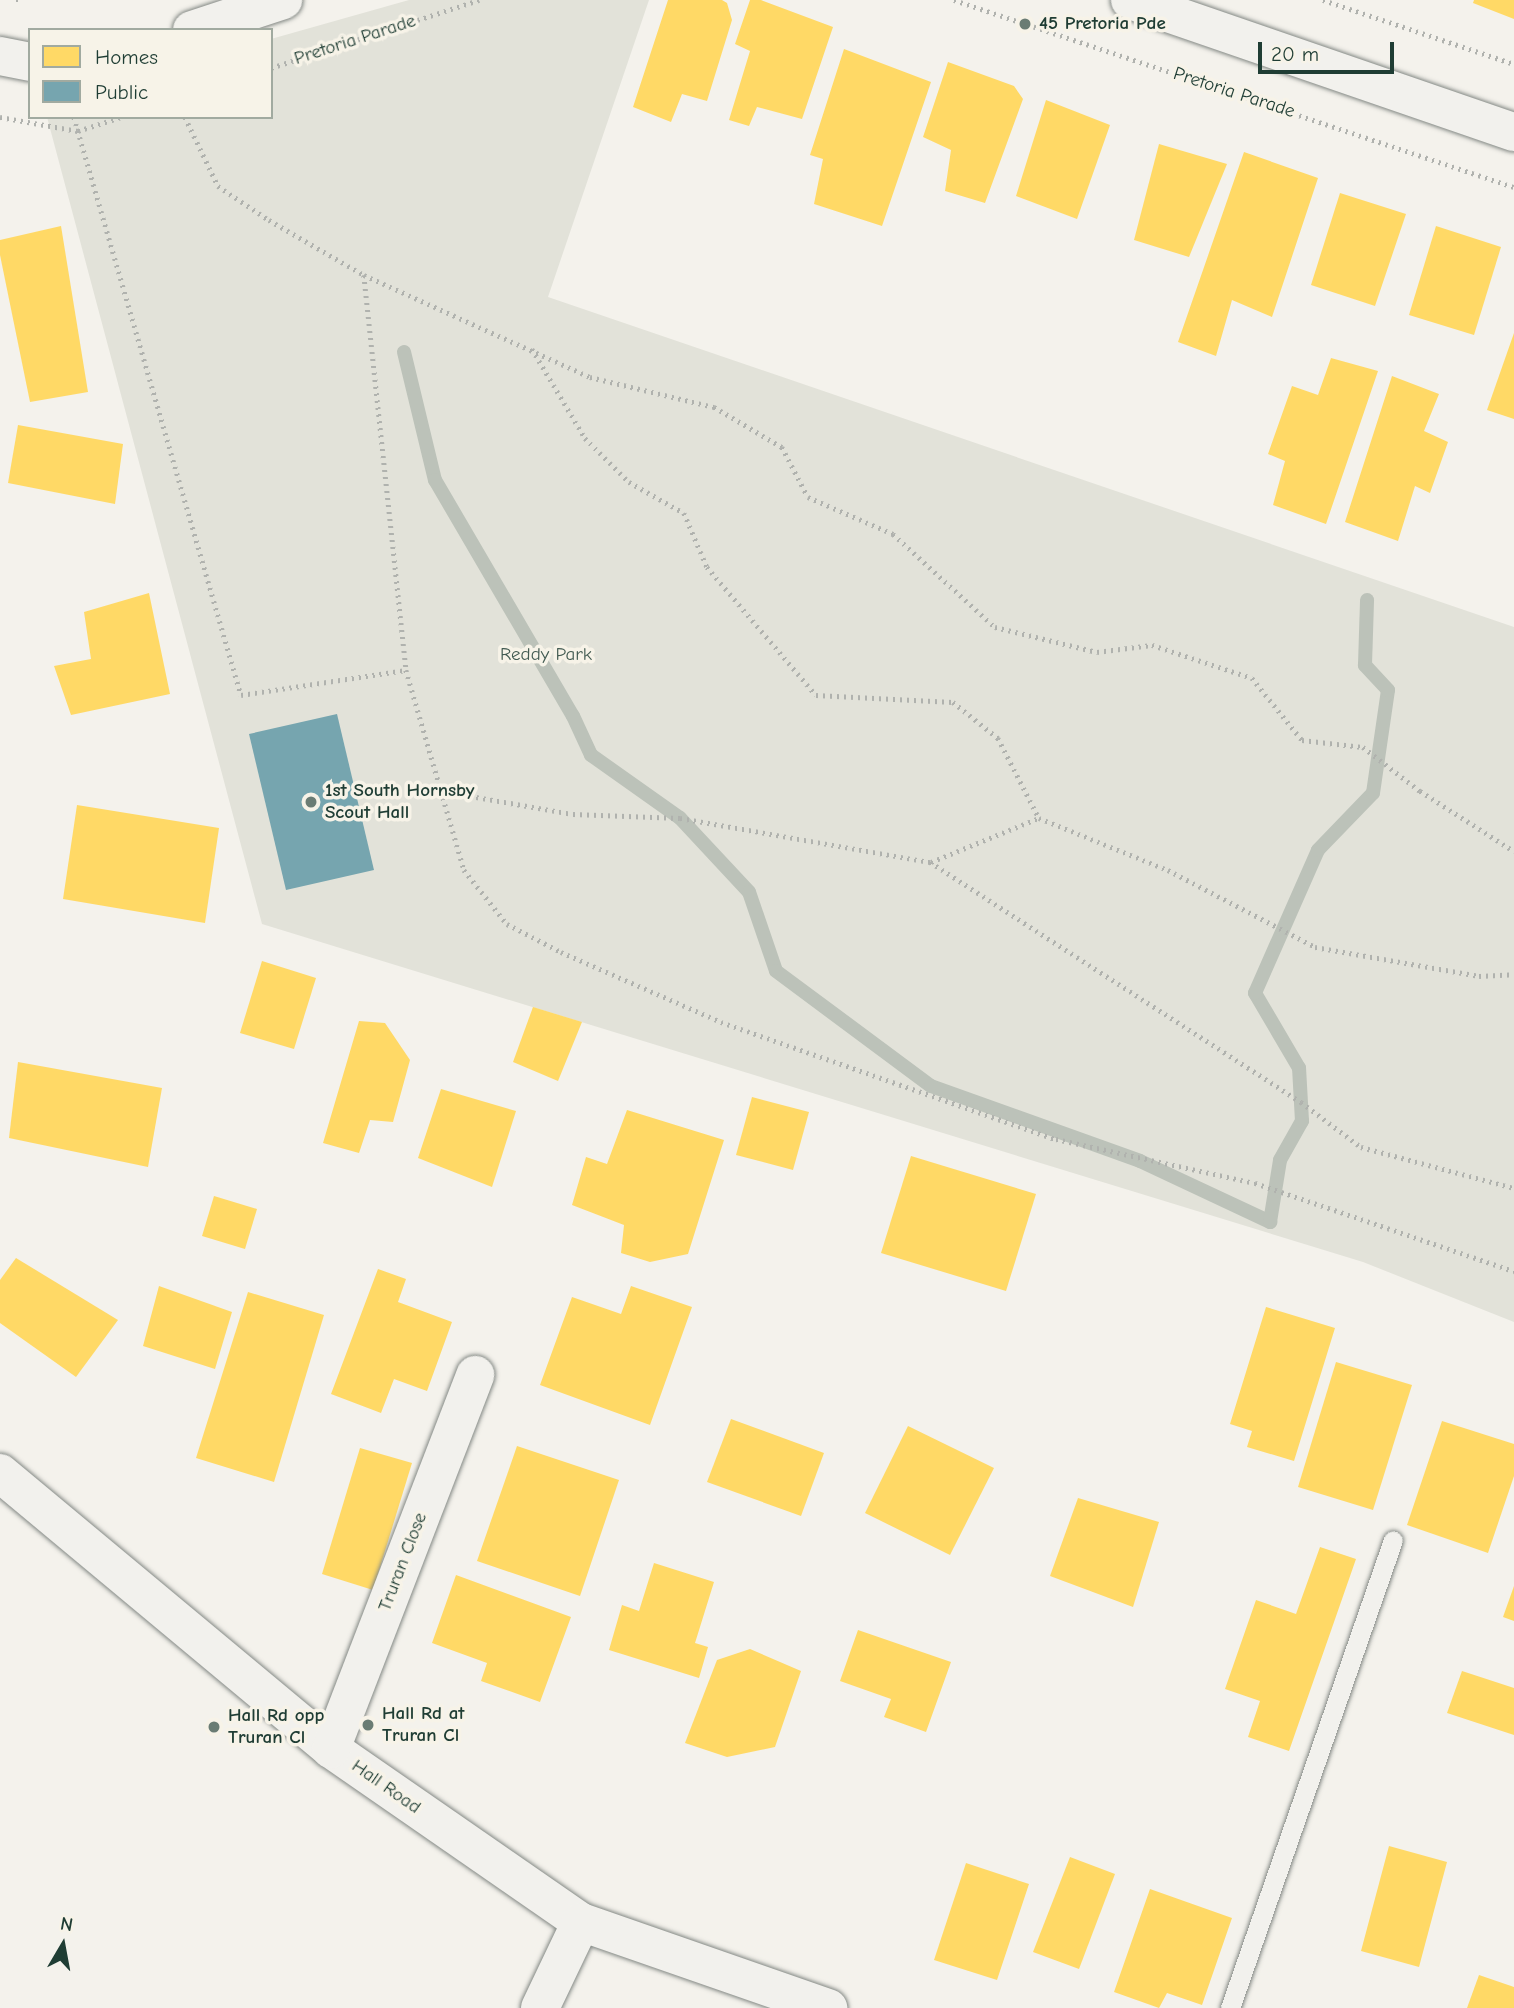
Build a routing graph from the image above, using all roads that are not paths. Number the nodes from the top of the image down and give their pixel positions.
1 (283, 0) edge
2 (1130, 0) edge
3 (198, 28) edge
4 (0, 56) edge
5 (28, 62) edge
6 (1514, 132) edge
7 (475, 1375) dead end
8 (0, 1473) edge
9 (1393, 1541) dead end
10 (331, 1749) junction
11 (580, 1922) junction
12 (540, 2008) edge
13 (828, 2008) edge
14 (1230, 2008) edge

1 - 3 street
2 - 6 street
4 - 5 street
7 - 10 street, Truran Close
8 - 10 street, Hall Road
9 - 14 lane
10 - 11 street, Hall Road
11 - 12 street
11 - 13 street, Hall Road

